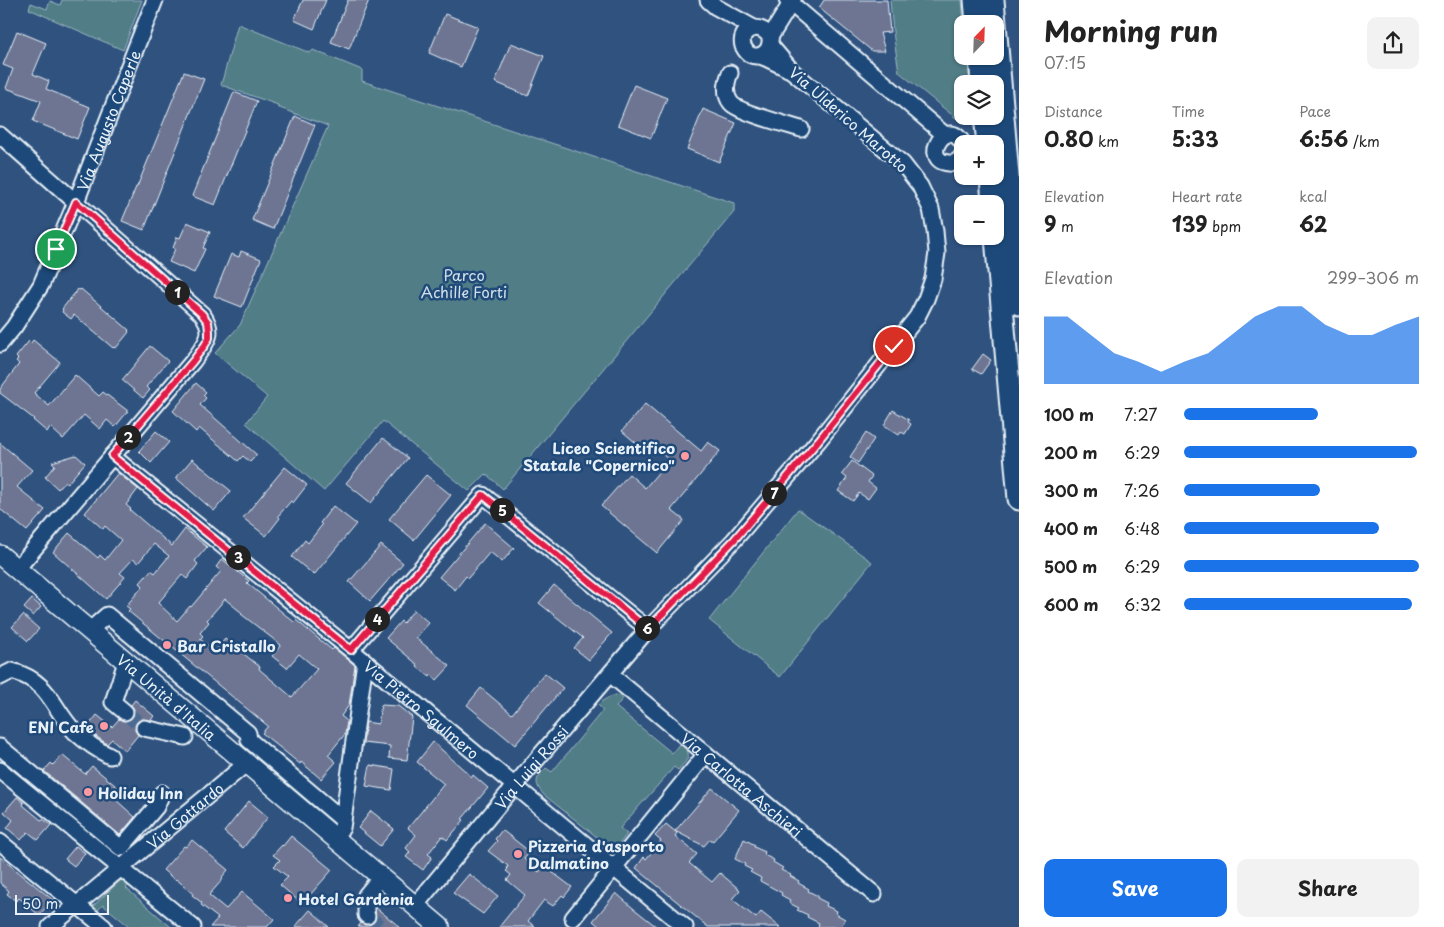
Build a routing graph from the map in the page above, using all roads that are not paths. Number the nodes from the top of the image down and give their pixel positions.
1 (155, 0) edge
2 (975, 0) edge
3 (993, 0) edge
4 (790, 1) edge
5 (712, 4) edge
6 (976, 15) edge
7 (763, 39) junction
8 (742, 41) junction
9 (730, 73) dead end
10 (801, 129) dead end
11 (0, 135) edge
12 (946, 135) junction
13 (954, 135) edge
14 (954, 162) edge
15 (76, 202) junction
16 (1000, 245) edge
17 (1012, 293) edge
18 (0, 344) edge
19 (112, 456) junction
20 (1019, 499) edge
21 (6, 565) edge
22 (648, 629) junction
23 (89, 631) junction
24 (351, 650) junction
25 (365, 661) junction
26 (126, 662) junction
27 (610, 674) junction
28 (0, 677) edge
29 (181, 677) junction
30 (164, 695) junction
31 (125, 712) tunnel mouth
32 (197, 723) junction
33 (144, 728) tunnel mouth
34 (0, 747) edge
35 (706, 754) junction
36 (110, 756) dead end
37 (247, 763) junction
38 (0, 770) edge
39 (515, 785) junction
40 (162, 793) dead end
41 (343, 820) junction
42 (335, 838) junction
43 (0, 842) edge
44 (121, 868) junction
45 (614, 868) junction
46 (381, 878) junction
47 (874, 894) dead end
48 (76, 905) junction
49 (415, 906) junction
50 (367, 916) dead end
51 (573, 918) dead end
52 (434, 925) edge
53 (50, 927) edge
54 (104, 927) edge
55 (194, 927) edge
56 (684, 927) edge

1 - 15 street, Via Augusto Caperle
2 - 6 highway
3 - 17 highway
4 - 7 street
4 - 12 street
5 - 7 street, Via Ulderico Marotto
5 - 8 street, Via Ulderico Marotto
7 - 8 street
7 - 8 street, Via Ulderico Marotto
7 - 22 street, Via Ulderico Marotto
9 - 10 street
11 - 15 street
12 - 13 street
12 - 14 street
15 - 18 street, Via Augusto Caperle
15 - 19 street
16 - 17 highway
17 - 20 highway
19 - 21 street
19 - 24 street, Via Pietro Sgulmero
21 - 23 main road, Via Unità d'Italia
22 - 24 street
22 - 27 street, Via Luigi Rossi
23 - 26 main road, Via Unità d'Italia
23 - 29 street
24 - 25 street, Via Pietro Sgulmero
25 - 39 street, Via Pietro Sgulmero
25 - 41 street
26 - 30 main road, Via Unità d'Italia
26 - 31 street
27 - 35 street, Via Carlotta Aschieri
27 - 39 street, Via Luigi Rossi
28 - 36 street
29 - 30 street
29 - 41 street
30 - 32 main road, Via Unità d'Italia
32 - 33 street
32 - 37 main road, Via Unità d'Italia
34 - 40 street
35 - 45 street
35 - 47 street, Via Carlotta Aschieri
37 - 42 main road, Via Unità d'Italia
37 - 44 street, Via Gottardo
38 - 44 street
39 - 45 street, Via Pietro Sgulmero
39 - 49 street, Via Luigi Rossi
41 - 42 street
42 - 46 main road, Via Unità d'Italia
43 - 48 street
44 - 48 street, Via Gottardo
44 - 55 street
45 - 51 street
45 - 56 street, Via Pietro Sgulmero
46 - 49 main road, Via Unità d'Italia
46 - 50 street
48 - 53 street, Via Gottardo
48 - 54 street
49 - 52 main road, Via Unità d'Italia

